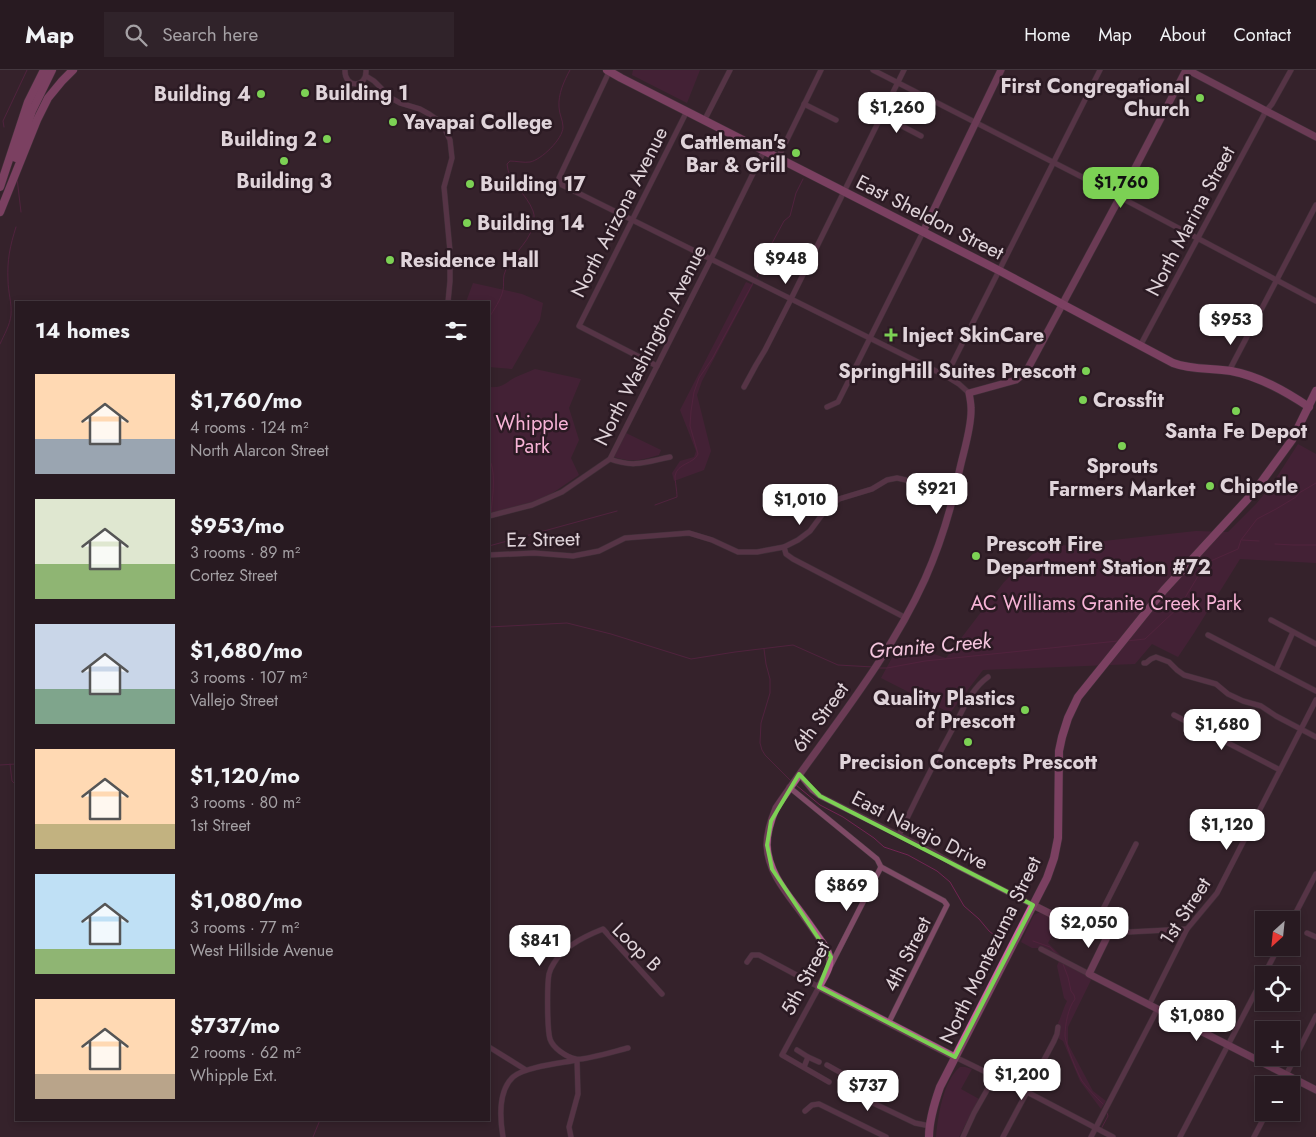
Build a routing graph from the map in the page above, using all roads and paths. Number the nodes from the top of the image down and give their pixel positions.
1 (44, 70) edge
2 (52, 70) edge
3 (73, 70) edge
4 (345, 70) edge
5 (730, 70) edge
6 (822, 70) edge
7 (873, 70) edge
8 (904, 70) edge
9 (1001, 70) edge
10 (1100, 70) edge
11 (1187, 70) edge
12 (1291, 70) edge
13 (608, 71) edge
14 (366, 73) edge
15 (898, 82) junction
16 (804, 104) junction
17 (1266, 111) junction
18 (687, 112) junction
19 (881, 115) junction
20 (836, 120) dead end
21 (704, 121) junction
22 (975, 123) junction
23 (921, 136) dead end
24 (1316, 137) edge
25 (764, 151) junction
26 (778, 158) junction
27 (1054, 163) junction
28 (0, 187) edge
29 (844, 192) junction
30 (1120, 197) junction
31 (1316, 205) edge
32 (0, 207) edge
33 (0, 212) edge
34 (632, 220) junction
35 (923, 232) junction
36 (1198, 239) junction
37 (712, 259) junction
38 (1000, 271) junction
39 (1276, 281) junction
40 (791, 299) junction
41 (448, 301) edge
42 (1316, 302) edge
43 (1063, 305) junction
44 (869, 338) junction
45 (1140, 346) junction
46 (657, 366) junction
47 (1229, 371) junction
48 (946, 376) junction
49 (744, 387) dead end
50 (1316, 391) edge
51 (969, 393) junction
52 (827, 406) dead end
53 (1309, 407) junction
54 (670, 457) dead end
55 (610, 458) junction
56 (952, 504) junction
57 (490, 516) edge
58 (784, 547) junction
59 (490, 555) edge
60 (906, 618) junction
61 (1271, 620) dead end
62 (1293, 632) junction
63 (1208, 635) dead end
64 (1316, 644) edge
65 (1144, 663) dead end
66 (1276, 670) junction
67 (988, 677) dead end
68 (1316, 691) edge
69 (1316, 700) edge
70 (1174, 715) dead end
71 (1301, 729) junction
72 (1316, 737) edge
73 (1280, 770) junction
74 (799, 774) junction
75 (792, 784) junction
76 (899, 835) junction
77 (1136, 844) dead end
78 (881, 868) junction
79 (1316, 874) edge
80 (1033, 905) junction
81 (1297, 911) edge
82 (1187, 929) junction
83 (1092, 931) junction
84 (1109, 932) junction
85 (1307, 933) dead end
86 (1316, 937) edge
87 (1041, 949) dead end
88 (747, 962) dead end
89 (830, 965) junction
90 (1089, 974) junction
91 (819, 986) junction
92 (1255, 993) edge
93 (662, 994) dead end
94 (1149, 1005) junction
95 (1157, 1010) junction
96 (1316, 1016) edge
97 (889, 1022) junction
98 (1058, 1027) dead end
99 (1228, 1046) junction
100 (490, 1048) edge
101 (628, 1048) dead end
102 (797, 1050) dead end
103 (808, 1057) junction
104 (955, 1057) junction
105 (577, 1060) junction
106 (820, 1062) dead end
107 (827, 1066) dead end
108 (804, 1067) junction
109 (526, 1070) junction
110 (1286, 1075) junction
111 (995, 1076) junction
112 (829, 1082) dead end
113 (1316, 1090) edge
114 (1027, 1092) junction
115 (805, 1111) dead end
116 (1262, 1121) edge
117 (930, 1126) junction
118 (1096, 1129) junction
119 (503, 1137) edge
120 (571, 1137) edge
121 (886, 1137) edge
122 (929, 1137) edge
123 (963, 1137) edge
124 (1003, 1137) edge
125 (1091, 1137) edge
126 (1113, 1137) edge
127 (1180, 1137) edge
128 (1254, 1137) edge

1 - 28 main road
2 - 32 main road
3 - 33 main road
4 - 14 street
5 - 21 street
6 - 16 street
7 - 15 street
8 - 15 street
9 - 22 street
10 - 27 street
11 - 17 street
11 - 30 street
12 - 17 street, North Marina Street
13 - 18 main road, East Sheldon Street
13 - 34 street
14 - 41 street
15 - 19 street
15 - 22 street
16 - 20 street
16 - 26 street
17 - 24 street
17 - 36 street, North Marina Street
18 - 21 main road, East Sheldon Street
18 - 34 street, North Arizona Avenue
19 - 23 street
19 - 29 street
21 - 25 main road, East Sheldon Street
22 - 27 street
22 - 35 street
25 - 26 main road, East Sheldon Street
25 - 37 street, North Washington Avenue
26 - 29 main road, East Sheldon Street
27 - 30 street
27 - 38 street
29 - 35 main road, East Sheldon Street
29 - 40 street
30 - 36 street
30 - 43 street
31 - 39 street
34 - 37 street
34 - 46 street, North Arizona Avenue
35 - 38 main road, East Sheldon Street
35 - 44 street
36 - 39 street
36 - 45 street, North Marina Street
37 - 40 street
37 - 46 street, North Washington Avenue
38 - 43 main road, East Sheldon Street
38 - 48 street
39 - 42 street
39 - 47 street
40 - 44 street
40 - 49 street
43 - 45 main road, East Sheldon Street
43 - 51 street
44 - 48 street
44 - 52 street
45 - 47 main road, East Sheldon Street
46 - 55 street, North Washington Avenue
47 - 53 main road, East Sheldon Street
48 - 51 street
50 - 53 main road, North Montezuma Street
51 - 56 street, 6th Street
53 - 80 main road, North Montezuma Street
54 - 55 street
55 - 57 street, North Washington Avenue
56 - 58 street
56 - 60 street, 6th Street
58 - 59 street, Ez Street
58 - 60 street
60 - 74 street, 6th Street
61 - 62 street
62 - 64 street
62 - 66 street
63 - 66 street
65 - 71 street
66 - 68 street
67 - 76 street
69 - 71 street, 1st Street
70 - 73 street
71 - 72 street
71 - 73 street, 1st Street
73 - 82 street, 1st Street
74 - 75 street, 6th Street
74 - 76 street, East Navajo Drive
75 - 78 street
75 - 89 street, 6th Street
76 - 80 street, East Navajo Drive
77 - 83 street
78 - 89 street, 5th Street
78 - 97 street, 4th Street
79 - 81 street
80 - 83 street
80 - 104 main road, North Montezuma Street
82 - 84 street
82 - 94 street, 1st Street
83 - 84 street
84 - 90 street
85 - 86 street
87 - 90 street
88 - 91 street
89 - 91 street, 5th Street
90 - 94 street
91 - 97 street
91 - 108 street, 5th Street
92 - 99 street
93 - 105 street, Loop B
94 - 95 street
95 - 99 street
95 - 118 street
96 - 110 street
97 - 104 street
98 - 114 street
99 - 110 street
99 - 127 street
100 - 109 street
101 - 105 street
102 - 103 street
103 - 106 street
103 - 108 street
104 - 111 street
104 - 117 main road, North Montezuma Street
105 - 109 street
105 - 120 street
107 - 117 street
108 - 112 street, 5th Street
109 - 119 street
110 - 113 street
111 - 114 street
111 - 123 street
114 - 118 street
114 - 124 street
115 - 121 street
116 - 128 street
117 - 122 main road, North Montezuma Street
118 - 125 street
118 - 126 street

